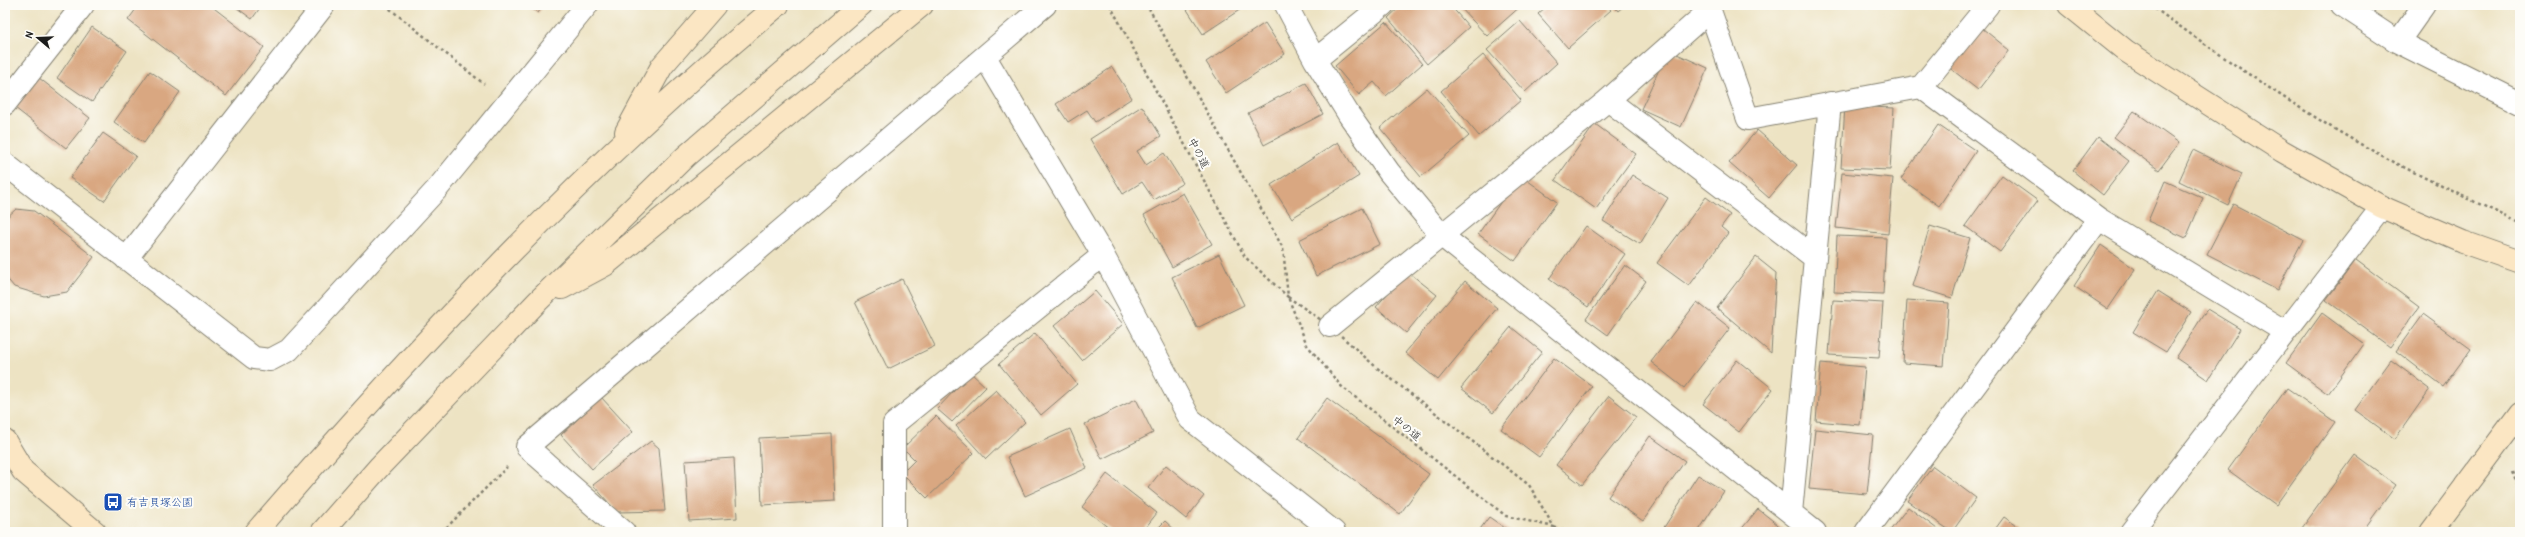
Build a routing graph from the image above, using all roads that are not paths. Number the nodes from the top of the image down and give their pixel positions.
1 (83, 5) edge
2 (324, 5) edge
3 (587, 5) edge
4 (715, 5) edge
5 (778, 5) edge
6 (861, 5) edge
7 (922, 5) edge
8 (1045, 5) edge
9 (1286, 5) edge
10 (1383, 5) edge
11 (1988, 5) edge
12 (2069, 5) edge
13 (2342, 5) edge
14 (2424, 5) edge
15 (1709, 7) edge
16 (2398, 42) junction
17 (985, 57) junction
18 (1315, 60) junction
19 (1922, 88) junction
20 (1608, 100) junction
21 (2520, 102) edge
22 (1830, 103) junction
23 (5, 104) edge
24 (618, 147) junction
25 (5, 164) edge
26 (2382, 207) junction
27 (2099, 219) junction
28 (1442, 236) junction
29 (1103, 255) junction
30 (1815, 258) junction
31 (126, 259) junction
32 (2520, 262) edge
33 (538, 301) junction
34 (1330, 326) road end
35 (2284, 330) junction
36 (2520, 413) edge
37 (5, 441) edge
38 (14, 469) edge
39 (1791, 513) junction
40 (95, 532) edge
41 (256, 532) edge
42 (322, 532) edge
43 (624, 532) edge
44 (894, 532) edge
45 (1334, 532) edge
46 (1815, 532) edge
47 (1866, 532) edge
48 (2131, 532) edge
49 (2431, 532) edge

1 - 23 street
2 - 31 street
3 - 31 street
4 - 24 street
5 - 24 street
6 - 33 street
7 - 33 street
8 - 17 street
9 - 18 street
10 - 18 street
11 - 19 street
12 - 26 street
13 - 16 street
14 - 16 street
15 - 20 street
15 - 22 street
16 - 21 street
17 - 29 street
17 - 43 street
18 - 28 street
19 - 22 street
19 - 27 street
20 - 28 street
20 - 30 street
22 - 30 street
24 - 41 street
25 - 31 street
26 - 32 street
26 - 35 street
27 - 35 street
27 - 47 street
28 - 34 street
28 - 39 street
29 - 44 street
29 - 45 street
30 - 39 street
33 - 42 street
35 - 48 street
36 - 49 street
37 - 38 street
38 - 40 street
39 - 46 street

